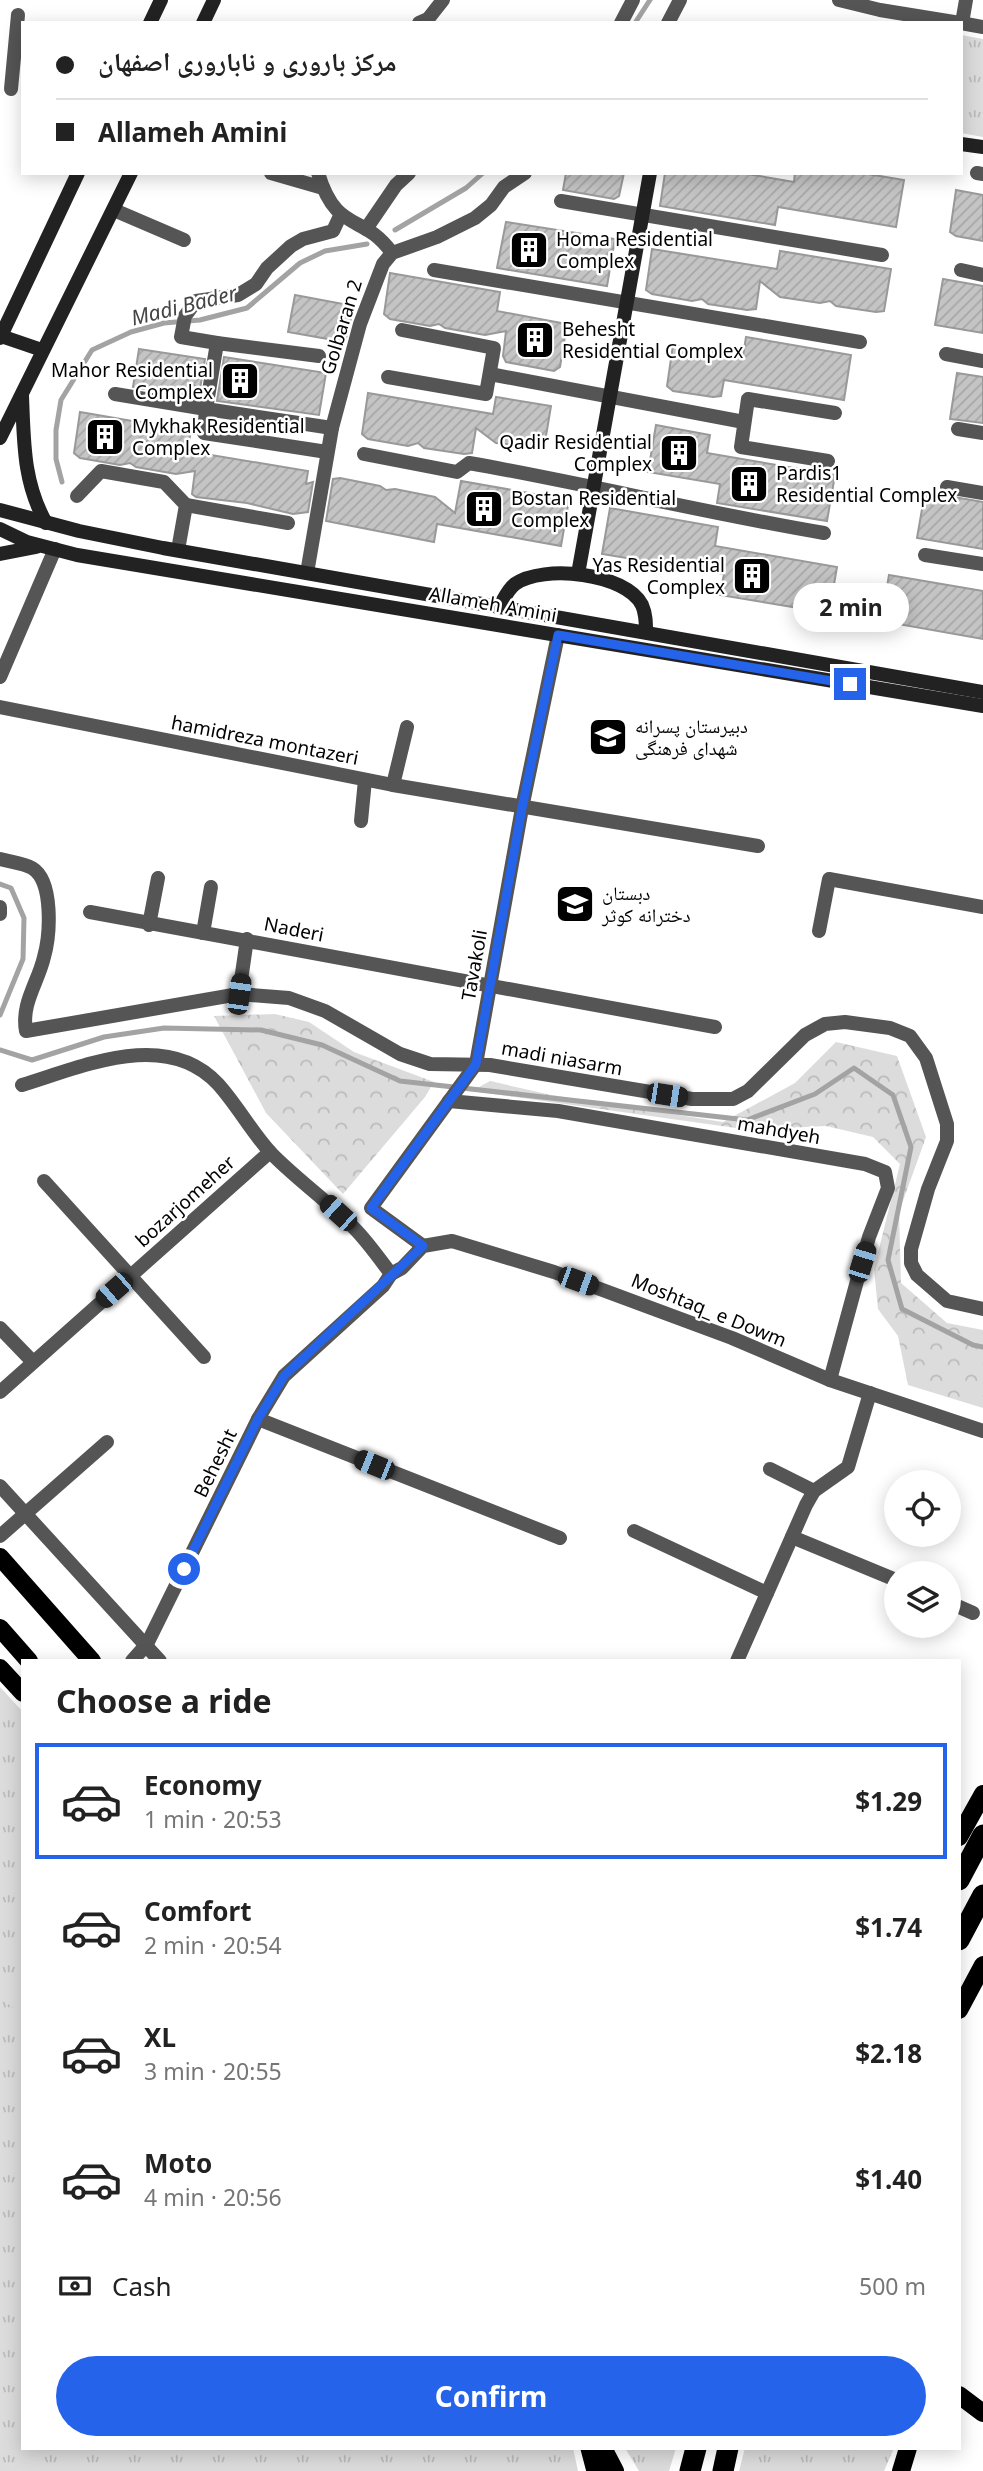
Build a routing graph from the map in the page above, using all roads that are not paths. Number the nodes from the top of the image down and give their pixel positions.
1 (161, 0) edge
2 (214, 0) edge
3 (443, 0) edge
4 (634, 0) edge
5 (680, 0) edge
6 (839, 0) edge
7 (966, 0) edge
8 (18, 15) dead end
9 (151, 21) edge
10 (204, 21) edge
11 (424, 21) edge
12 (622, 21) edge
13 (669, 21) edge
14 (949, 21) edge
15 (961, 21) edge
16 (963, 23) edge
17 (983, 27) edge
18 (11, 89) edge
19 (963, 144) edge
20 (983, 148) edge
21 (77, 175) edge
22 (130, 175) edge
23 (278, 175) edge
24 (319, 175) edge
25 (407, 175) edge
26 (522, 175) edge
27 (650, 175) edge
28 (323, 188) junction
29 (561, 201) dead end
30 (114, 210) junction
31 (641, 215) junction
32 (340, 216) junction
33 (366, 229) junction
34 (184, 240) dead end
35 (392, 253) junction
36 (882, 255) dead end
37 (434, 270) dead end
38 (961, 270) dead end
39 (983, 275) edge
40 (625, 300) junction
41 (402, 330) dead end
42 (0, 337) edge
43 (860, 342) dead end
44 (217, 343) junction
45 (42, 350) junction
46 (946, 354) dead end
47 (319, 356) dead end
48 (983, 361) edge
49 (490, 374) junction
50 (388, 377) dead end
51 (22, 392) junction
52 (115, 394) dead end
53 (609, 395) junction
54 (206, 409) junction
55 (835, 413) dead end
56 (744, 422) junction
57 (332, 428) junction
58 (958, 429) dead end
59 (983, 433) edge
60 (0, 438) edge
61 (327, 452) junction
62 (364, 454) dead end
63 (828, 461) dead end
64 (593, 485) junction
65 (947, 487) dead end
66 (983, 493) edge
67 (78, 496) dead end
68 (186, 505) junction
69 (0, 510) edge
70 (47, 523) junction
71 (288, 523) dead end
72 (0, 529) edge
73 (824, 533) dead end
74 (49, 548) junction
75 (178, 550) junction
76 (0, 554) edge
77 (925, 555) dead end
78 (983, 564) edge
79 (307, 573) junction
80 (578, 574) junction
81 (499, 607) junction
82 (646, 632) junction
83 (558, 635) junction
84 (0, 677) edge
85 (983, 692) edge
86 (983, 706) edge
87 (0, 707) edge
88 (407, 727) dead end
89 (365, 780) junction
90 (393, 785) junction
91 (522, 808) junction
92 (361, 821) dead end
93 (758, 846) dead end
94 (0, 859) edge
95 (158, 878) dead end
96 (211, 887) dead end
97 (0, 907) edge
98 (983, 907) edge
99 (90, 912) dead end
100 (0, 914) edge
101 (149, 925) junction
102 (819, 931) dead end
103 (203, 933) junction
104 (247, 939) junction
105 (490, 987) junction
106 (239, 994) junction
107 (715, 1027) dead end
108 (476, 1064) junction
109 (22, 1085) dead end
110 (449, 1101) junction
111 (270, 1152) junction
112 (44, 1181) dead end
113 (423, 1246) junction
114 (391, 1273) junction
115 (131, 1275) junction
116 (983, 1309) edge
117 (0, 1328) edge
118 (204, 1357) dead end
119 (33, 1363) junction
120 (830, 1380) junction
121 (0, 1392) edge
122 (870, 1393) junction
123 (258, 1419) junction
124 (983, 1430) edge
125 (107, 1442) dead end
126 (770, 1469) dead end
127 (0, 1486) edge
128 (814, 1492) junction
129 (25, 1514) junction
130 (634, 1531) dead end
131 (0, 1536) edge
132 (792, 1537) junction
133 (560, 1538) dead end
134 (0, 1557) edge
135 (884, 1575) edge
136 (767, 1593) junction
137 (961, 1608) edge
138 (973, 1613) dead end
139 (0, 1628) edge
140 (147, 1644) junction
141 (27, 1659) edge
142 (90, 1659) edge
143 (134, 1659) edge
144 (158, 1659) edge
145 (738, 1659) edge
146 (0, 1668) edge
147 (21, 1691) edge
148 (983, 1794) edge
149 (961, 1833) edge
150 (983, 1835) edge
151 (961, 1876) edge
152 (983, 1895) edge
153 (961, 1936) edge
154 (983, 1965) edge
155 (961, 2006) edge
156 (961, 2396) edge
157 (983, 2413) edge
158 (592, 2450) edge
159 (604, 2450) edge
160 (695, 2450) edge
161 (728, 2450) edge
162 (907, 2450) edge
163 (597, 2471) edge
164 (615, 2471) edge
165 (690, 2471) edge
166 (723, 2471) edge
167 (901, 2471) edge

1 - 9 main road
2 - 10 main road
3 - 11 street
4 - 12 street
5 - 13 street
6 - 14 street
7 - 15 street
8 - 18 street
16 - 17 street
19 - 20 main road
21 - 42 main road
22 - 30 main road
23 - 28 street
24 - 28 street
25 - 33 street
26 - 35 street
27 - 31 main road
28 - 32 street
29 - 31 street
30 - 34 street
30 - 45 main road
31 - 36 street
31 - 40 main road
32 - 33 street
32 - 44 street
33 - 35 street
35 - 57 street, Golbaran 2
37 - 40 street
38 - 39 street
40 - 43 street
40 - 53 main road
41 - 49 street
42 - 45 main road
44 - 47 street
44 - 54 street
45 - 51 main road
46 - 48 street
49 - 50 street
49 - 53 street
51 - 60 main road
51 - 70 main road
52 - 54 street
53 - 56 street
53 - 64 main road
54 - 57 street
54 - 61 street
55 - 56 street
56 - 63 street
57 - 61 street, Golbaran 2
58 - 59 street
61 - 79 street, Golbaran 2
62 - 64 street
64 - 73 street
64 - 80 main road
65 - 66 street
67 - 68 street
68 - 71 street
68 - 75 street
69 - 70 main road, Allameh Amini
70 - 75 main road, Allameh Amini
72 - 74 main road, Allameh Amini
74 - 76 main road
74 - 83 main road, Allameh Amini
74 - 84 street
75 - 79 main road, Allameh Amini
77 - 78 street
79 - 81 main road, Allameh Amini
80 - 81 main road
80 - 82 main road
81 - 82 main road, Allameh Amini
82 - 85 main road, Allameh Amini
83 - 86 main road, Allameh Amini
83 - 91 street, Tavakoli
87 - 89 street, hamidreza montazeri
88 - 90 street
89 - 90 street, hamidreza montazeri
89 - 92 street
90 - 91 street, hamidreza montazeri
91 - 93 street, hamidreza montazeri
91 - 105 street, Tavakoli
94 - 106 street, madi niasarm
95 - 101 street
96 - 103 street
97 - 100 street
98 - 102 street
99 - 101 street, Naderi
101 - 103 street, Naderi
103 - 104 street, Naderi
104 - 105 street, Naderi
104 - 106 street
105 - 107 street, Naderi
105 - 108 street, Tavakoli
106 - 108 street, madi niasarm
108 - 110 street, Tavakoli
108 - 116 street, madi niasarm
109 - 111 street
110 - 113 street, Tavakoli
110 - 120 street, mahdyeh
111 - 114 street
111 - 115 street, bozarjomeher
112 - 115 street
113 - 114 street
113 - 120 street, Moshtaq_ e Dowm
114 - 123 street, Behesht
115 - 118 street
115 - 119 street, bozarjomeher
117 - 119 street
119 - 121 street, bozarjomeher
120 - 122 street, Moshtaq_ e Dowm
122 - 124 street, Moshtaq_ e Dowm
122 - 128 street
123 - 133 street
123 - 140 street, Behesht
125 - 129 street
126 - 128 street
127 - 129 street
128 - 132 street
129 - 131 street
129 - 140 street
130 - 136 street
132 - 135 street
132 - 136 street
134 - 142 main road
136 - 145 street
137 - 138 street
139 - 141 main road
140 - 143 street, Behesht
140 - 144 street
146 - 147 main road
148 - 149 main road
150 - 151 highway
152 - 153 highway
154 - 155 main road
156 - 157 main road
158 - 163 highway
159 - 164 main road
160 - 165 highway
161 - 166 highway
162 - 167 main road

